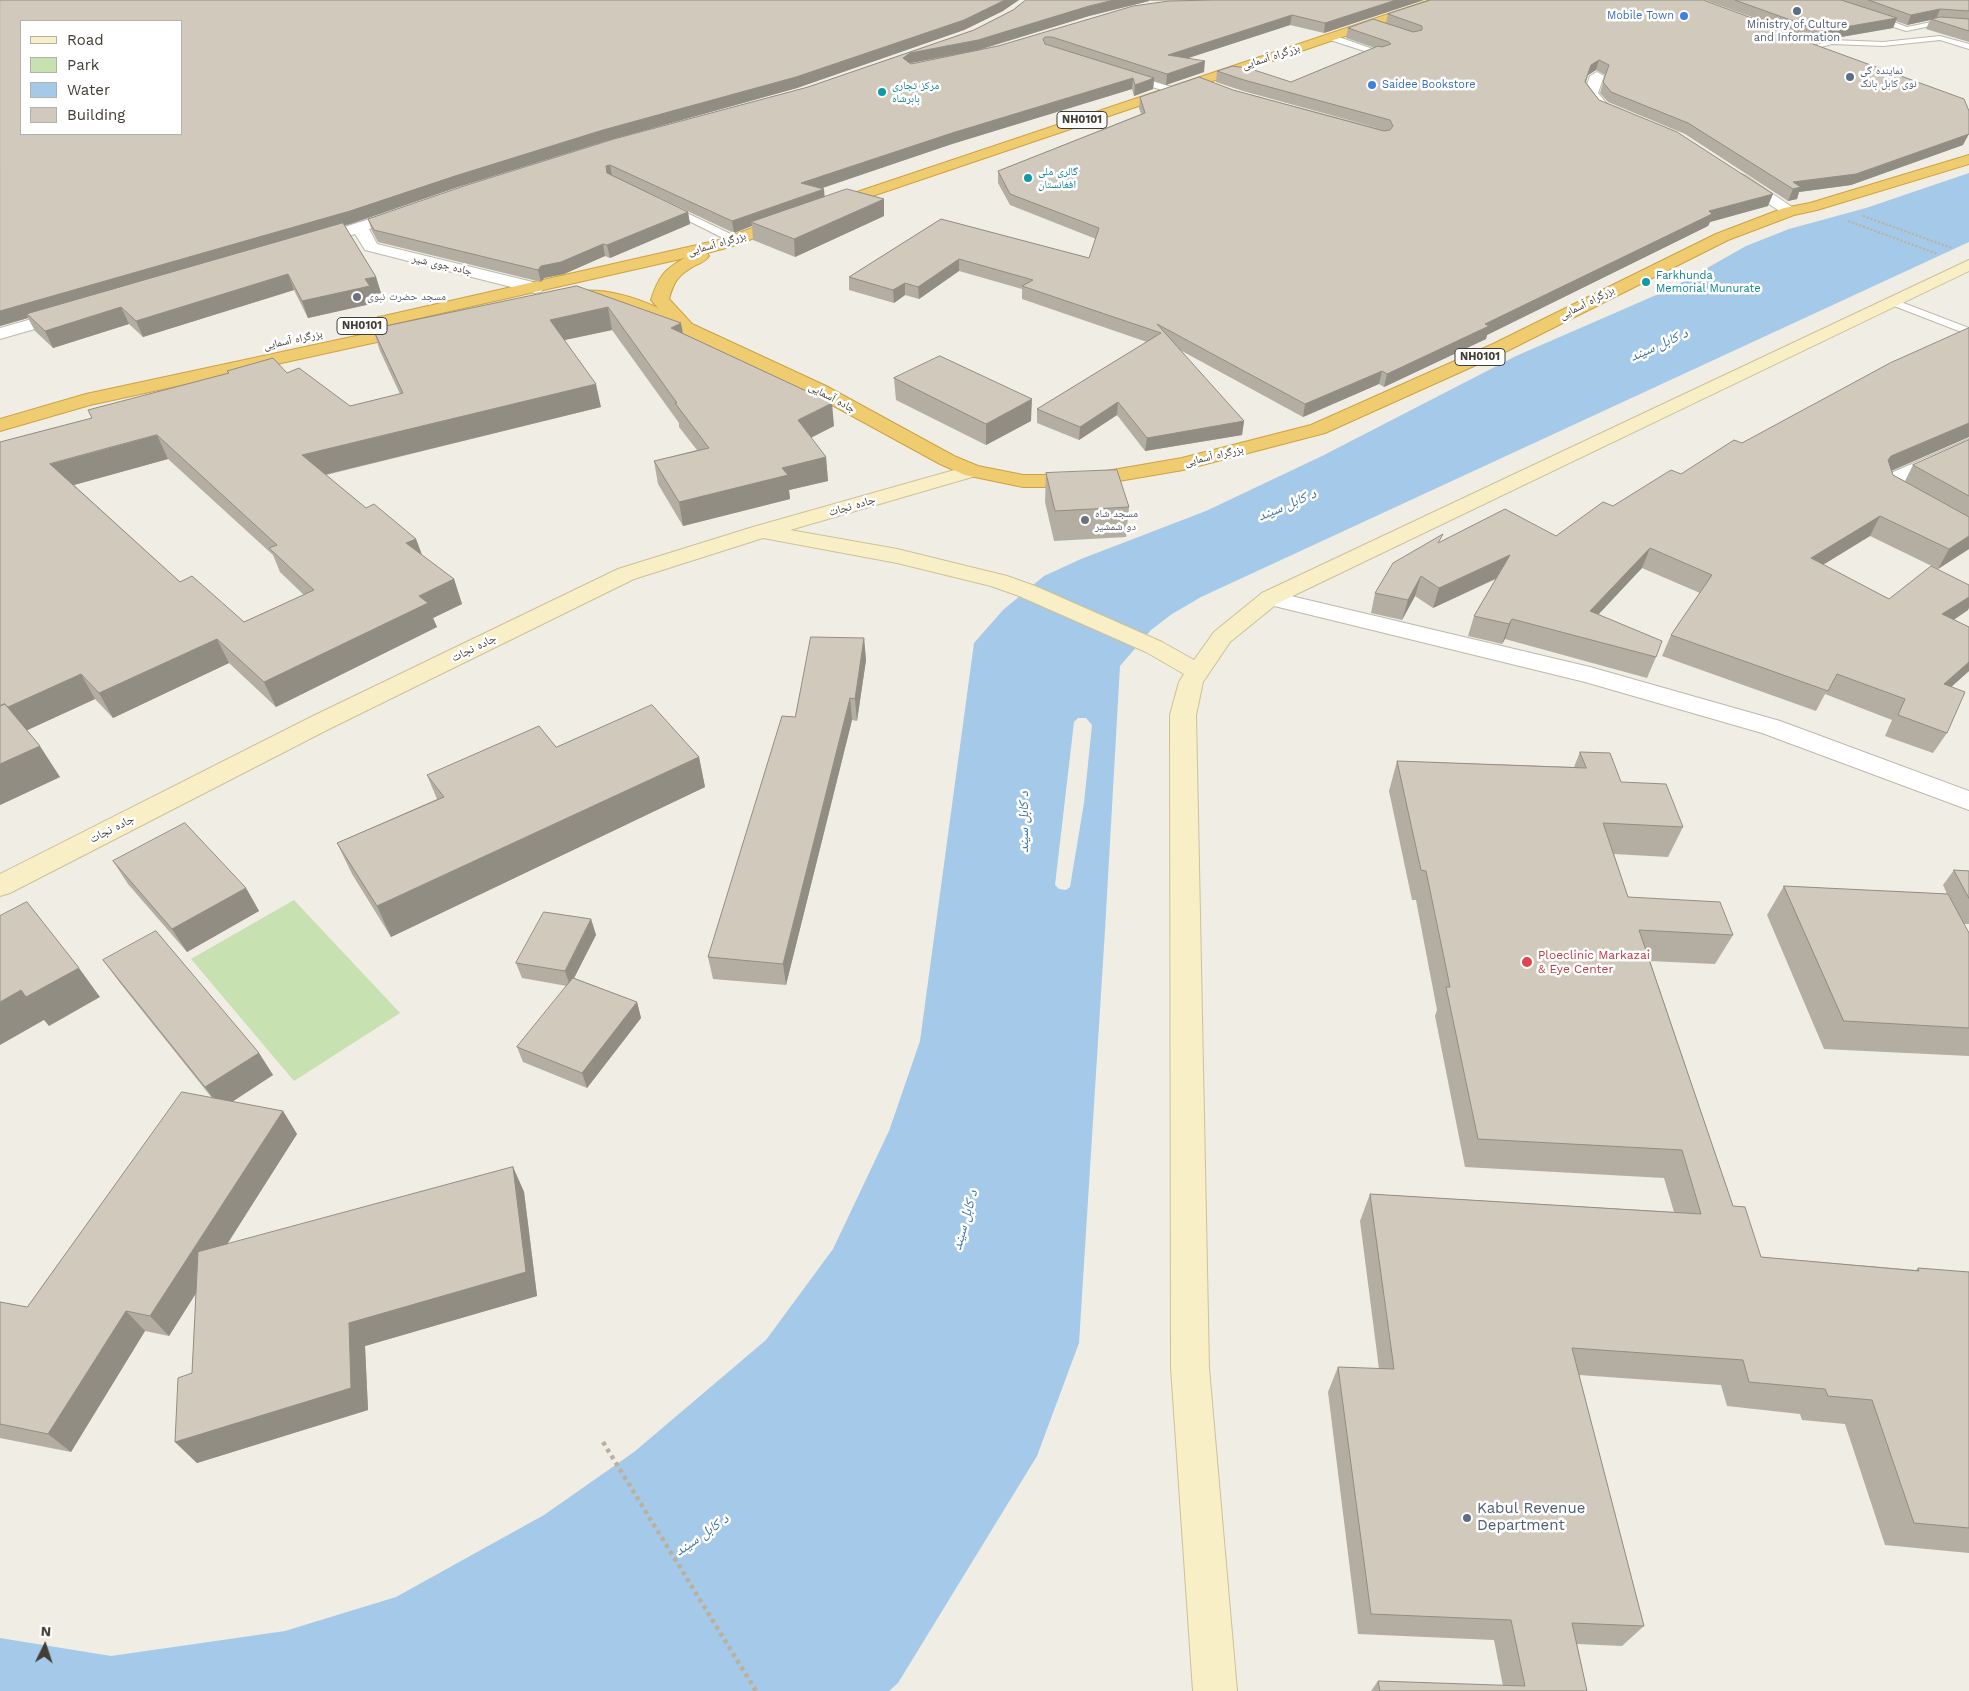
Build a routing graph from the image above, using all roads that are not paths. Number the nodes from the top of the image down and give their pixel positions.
1 (1442, 0) edge
2 (1863, 14) edge
3 (1370, 24) junction
4 (1969, 25) edge
5 (1388, 29) edge
6 (1330, 37) junction
7 (1812, 44) joint
8 (1969, 47) edge
9 (1384, 54) edge
10 (1844, 55) edge
11 (1125, 76) edge
12 (1597, 76) edge
13 (1197, 81) junction
14 (1172, 90) junction
15 (1221, 90) edge
16 (1628, 118) edge
17 (1969, 159) edge
18 (1726, 170) edge
19 (661, 204) edge
20 (414, 209) edge
21 (819, 210) edge
22 (1790, 211) junction
23 (800, 216) edge
24 (360, 228) junction
25 (729, 242) junction
26 (296, 246) edge
27 (1964, 258) edge
28 (535, 288) junction
29 (1893, 302) junction
30 (76, 311) edge
31 (689, 330) junction
32 (1969, 332) edge
33 (0, 334) edge
34 (64, 389) dead end
35 (0, 425) edge
36 (1969, 445) edge
37 (972, 471) junction
38 (761, 532) junction
39 (1969, 532) edge
40 (1270, 598) junction
41 (1198, 672) junction
42 (1969, 800) edge
43 (0, 886) edge
44 (1215, 1691) edge

1 - 3 highway, بزرگراه آسمایی / NH0101
2 - 4 lane
3 - 5 lane
3 - 6 highway, بزرگراه آسمایی / NH0101
6 - 9 lane
6 - 13 highway, بزرگراه آسمایی / NH0101
7 - 8 lane
7 - 10 highway
11 - 14 lane
12 - 16 street
13 - 14 highway, بزرگراه آسمایی / NH0101
13 - 15 street
14 - 21 highway, بزرگراه آسمایی / NH0101
17 - 22 highway, بزرگراه آسمایی / NH0101
18 - 22 street
19 - 25 lane
20 - 24 street
22 - 37 highway, بزرگراه آسمایی / NH0101
23 - 25 highway, بزرگراه آسمایی / NH0101
24 - 26 street
24 - 28 street, جاده جوی شیر
25 - 28 highway, بزرگراه آسمایی / NH0101
25 - 31 highway
27 - 29 main road
28 - 34 highway, بزرگراه آسمایی / NH0101
29 - 32 lane
29 - 40 main road
30 - 33 street
31 - 35 highway, بزرگراه آسمایی / NH0101
31 - 37 highway, جاده آسمایی / NH0101
36 - 39 street
37 - 38 main road, جاده نجات
38 - 41 main road
38 - 43 main road, جاده نجات
40 - 41 main road
40 - 42 street
41 - 44 main road

